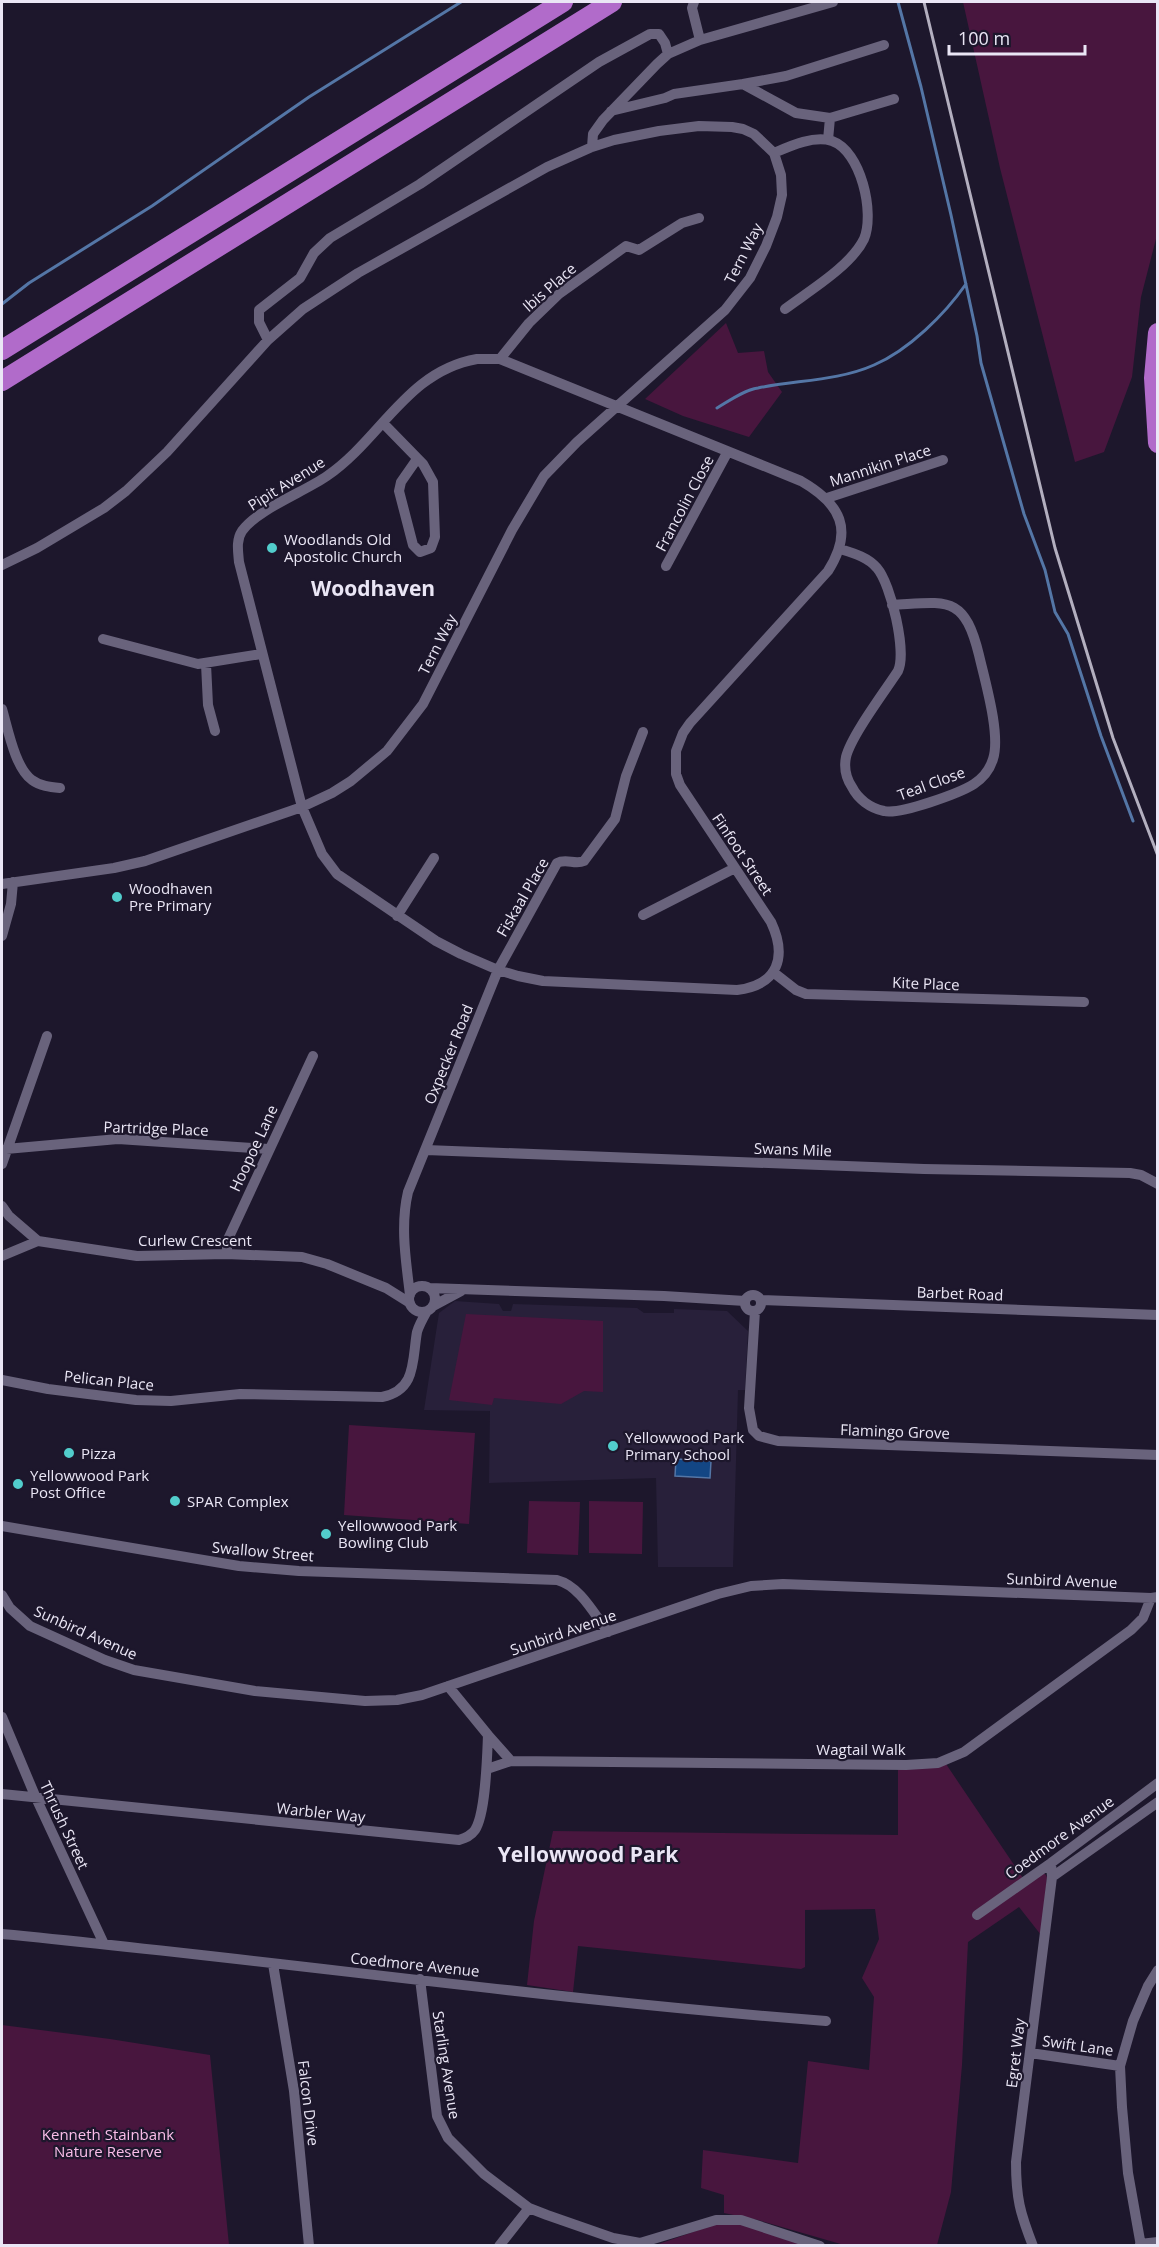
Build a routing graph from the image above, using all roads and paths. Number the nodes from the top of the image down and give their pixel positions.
1 (541, 2) edge
2 (563, 2) edge
3 (612, 2) edge
4 (694, 2) edge
5 (833, 2) edge
6 (700, 40) junction
7 (884, 45) dead end
8 (668, 54) junction
9 (743, 84) junction
10 (894, 99) dead end
11 (611, 111) junction
12 (381, 115) junction
13 (830, 118) junction
14 (828, 140) junction
15 (592, 147) junction
16 (774, 153) junction
17 (699, 218) dead end
18 (785, 309) dead end
19 (1158, 333) edge
20 (268, 340) junction
21 (2, 350) edge
22 (500, 359) junction
23 (2, 381) edge
24 (620, 406) junction
25 (383, 423) junction
26 (1158, 442) edge
27 (727, 453) junction
28 (417, 459) junction
29 (943, 460) dead end
30 (827, 498) junction
31 (840, 549) junction
32 (2, 565) edge
33 (666, 566) dead end
34 (892, 605) junction
35 (103, 639) dead end
36 (261, 654) junction
37 (206, 664) junction
38 (2, 709) edge
39 (215, 731) dead end
40 (643, 732) dead end
41 (60, 788) dead end
42 (302, 807) junction
43 (434, 858) dead end
44 (735, 868) junction
45 (7, 883) edge
46 (642, 915) dead end
47 (397, 916) junction
48 (2, 936) edge
49 (498, 970) junction
50 (773, 972) junction
51 (1084, 1002) dead end
52 (47, 1036) dead end
53 (313, 1056) dead end
54 (6, 1149) junction
55 (268, 1149) junction
56 (426, 1150) junction
57 (2, 1164) edge
58 (1158, 1184) edge
59 (2, 1206) edge
60 (38, 1241) junction
61 (226, 1254) junction
62 (2, 1256) edge
63 (429, 1288) junction
64 (464, 1290) junction
65 (412, 1295) junction
66 (761, 1300) junction
67 (745, 1301) junction
68 (430, 1308) junction
69 (755, 1311) junction
70 (1158, 1315) edge
71 (418, 1329) junction
72 (2, 1380) edge
73 (1158, 1455) edge
74 (2, 1526) edge
75 (2, 1595) edge
76 (1154, 1598) edge
77 (608, 1632) junction
78 (448, 1686) junction
79 (2, 1717) edge
80 (488, 1735) junction
81 (511, 1761) junction
82 (487, 1769) junction
83 (1158, 1783) edge
84 (2, 1794) edge
85 (36, 1798) junction
86 (1158, 1802) edge
87 (1051, 1863) junction
88 (1052, 1877) junction
89 (977, 1915) dead end
90 (2, 1934) edge
91 (104, 1944) junction
92 (273, 1964) junction
93 (1158, 1970) edge
94 (420, 1979) junction
95 (826, 2021) dead end
96 (1030, 2053) junction
97 (1120, 2066) junction
98 (529, 2208) junction
99 (1158, 2242) edge
100 (640, 2244) edge
101 (1141, 2245) edge
102 (309, 2246) edge
103 (499, 2246) edge
104 (820, 2246) edge
105 (1033, 2246) edge

1 - 12 highway
2 - 12 highway
3 - 23 highway
4 - 6 street
5 - 6 street
6 - 8 street
7 - 9 street
8 - 11 street
8 - 20 street
9 - 11 street
9 - 13 street
10 - 13 street
11 - 15 street
12 - 21 highway
13 - 14 street
14 - 16 street
14 - 18 street
15 - 16 street
15 - 20 street
16 - 24 street, Tern Way
17 - 22 street, Ibis Place
19 - 26 highway
20 - 32 street
22 - 24 street, Pipit Avenue
22 - 25 street, Pipit Avenue
24 - 27 street
24 - 42 street, Tern Way
25 - 28 street
25 - 36 street, Pipit Avenue
27 - 30 street
27 - 33 street, Francolin Close
28 - 28 street
29 - 30 street, Mannikin Place
30 - 31 street
31 - 34 street, Teal Close
31 - 44 street, Finfoot Street
34 - 34 street, Teal Close
35 - 37 street
36 - 37 street
36 - 42 street, Pipit Avenue
37 - 39 street
38 - 41 street
40 - 49 street, Fiskaal Place
42 - 45 street, Tern Way
42 - 47 street
43 - 47 street
44 - 46 street
44 - 50 street, Finfoot Street
45 - 48 street
47 - 49 street
49 - 50 street
49 - 56 street, Oxpecker Road
50 - 51 street, Kite Place
52 - 54 street
53 - 55 street, Hoopoe Lane
54 - 55 street, Partridge Place
54 - 57 street
55 - 61 street, Hoopoe Lane
56 - 58 street, Swans Mile
56 - 65 street, Oxpecker Road
59 - 60 street
60 - 61 street, Curlew Crescent
60 - 62 street
61 - 65 street, Curlew Crescent
63 - 64 street
63 - 65 street
63 - 68 street
64 - 67 street
64 - 68 street
65 - 68 street
65 - 71 street
66 - 67 street
66 - 69 street
66 - 70 street, Barbet Road
67 - 69 street
68 - 71 street
69 - 73 street, Flamingo Grove
71 - 72 street, Pelican Place
74 - 77 street, Swallow Street
75 - 78 street, Sunbird Avenue
76 - 77 street, Sunbird Avenue
76 - 81 street, Wagtail Walk
77 - 78 street, Sunbird Avenue
78 - 80 street
79 - 85 street, Thrush Street
80 - 81 street
80 - 82 street, Warbler Way
81 - 82 street, Wagtail Walk
82 - 85 street, Warbler Way
83 - 87 street, Coedmore Avenue
84 - 85 street, Warbler Way
85 - 91 street, Thrush Street
86 - 88 street, Coedmore Avenue
87 - 88 street, Egret Way
87 - 89 street, Coedmore Avenue
88 - 96 street, Egret Way
90 - 91 street, Coedmore Avenue
91 - 92 street, Coedmore Avenue
92 - 94 street, Coedmore Avenue
92 - 102 street, Falcon Drive
93 - 97 street
94 - 95 street, Coedmore Avenue
94 - 98 street, Starling Avenue
96 - 97 street, Swift Lane
96 - 105 street, Egret Way
97 - 101 street
98 - 100 street, Starling Avenue
98 - 103 street
99 - 101 street
100 - 104 street, Starling Avenue

